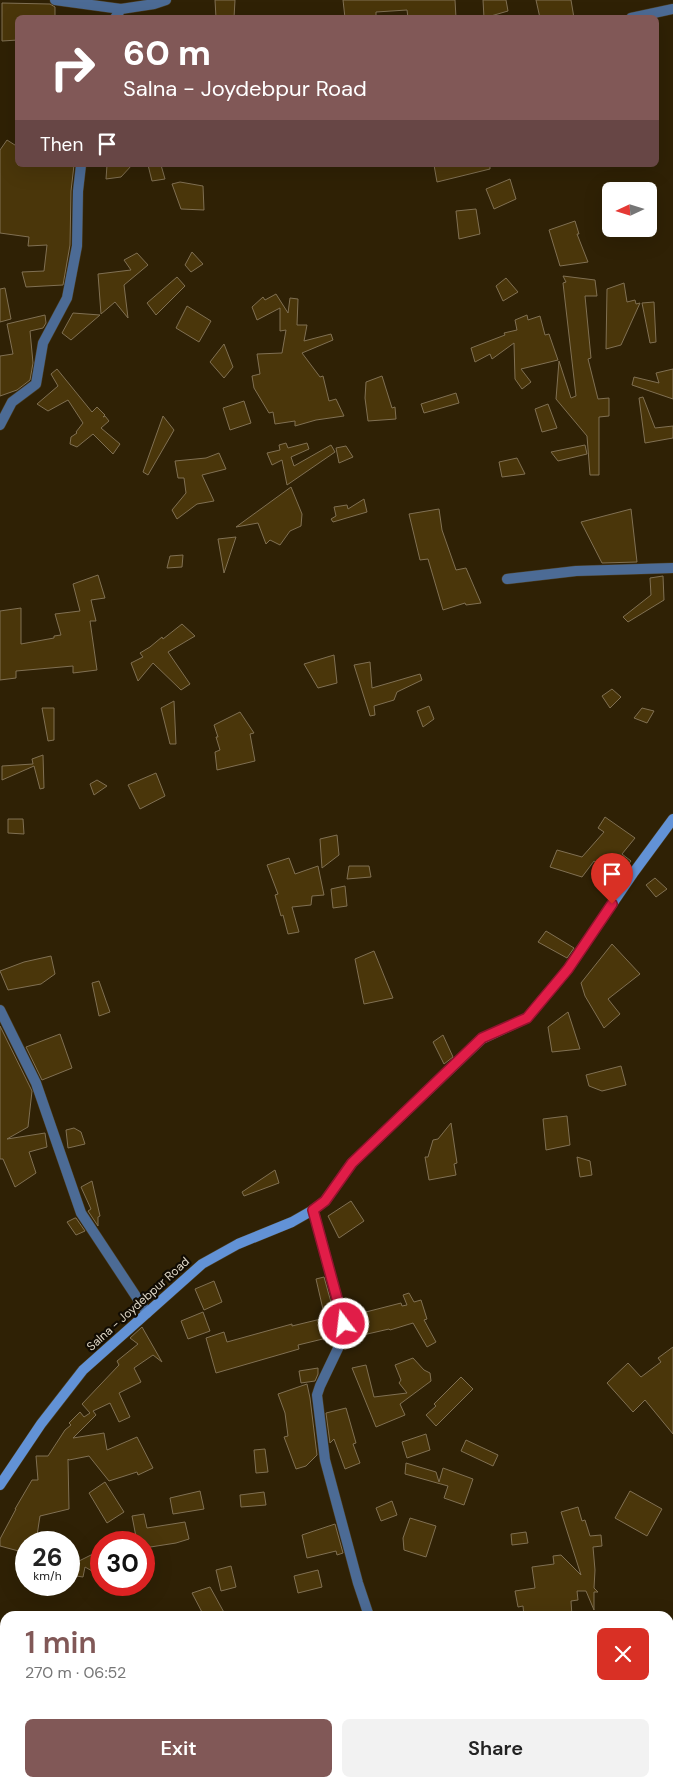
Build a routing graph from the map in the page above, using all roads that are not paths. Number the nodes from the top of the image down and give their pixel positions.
1 (55, 0) edge
2 (166, 0) edge
3 (673, 9) edge
4 (118, 13) edge
5 (645, 15) edge
6 (81, 167) edge
7 (0, 425) edge
8 (673, 568) edge
9 (507, 579) dead end
10 (673, 819) edge
11 (0, 1010) edge
12 (313, 1210) junction
13 (147, 1313) junction
14 (0, 1485) edge
15 (367, 1611) edge

1 - 4 street
2 - 4 street
3 - 5 street
6 - 7 street
8 - 9 street
10 - 12 main road, Salna - Joydebpur Road
11 - 13 street
12 - 13 main road, Salna - Joydebpur Road
12 - 15 street
13 - 14 main road, Salna - Joydebpur Road

